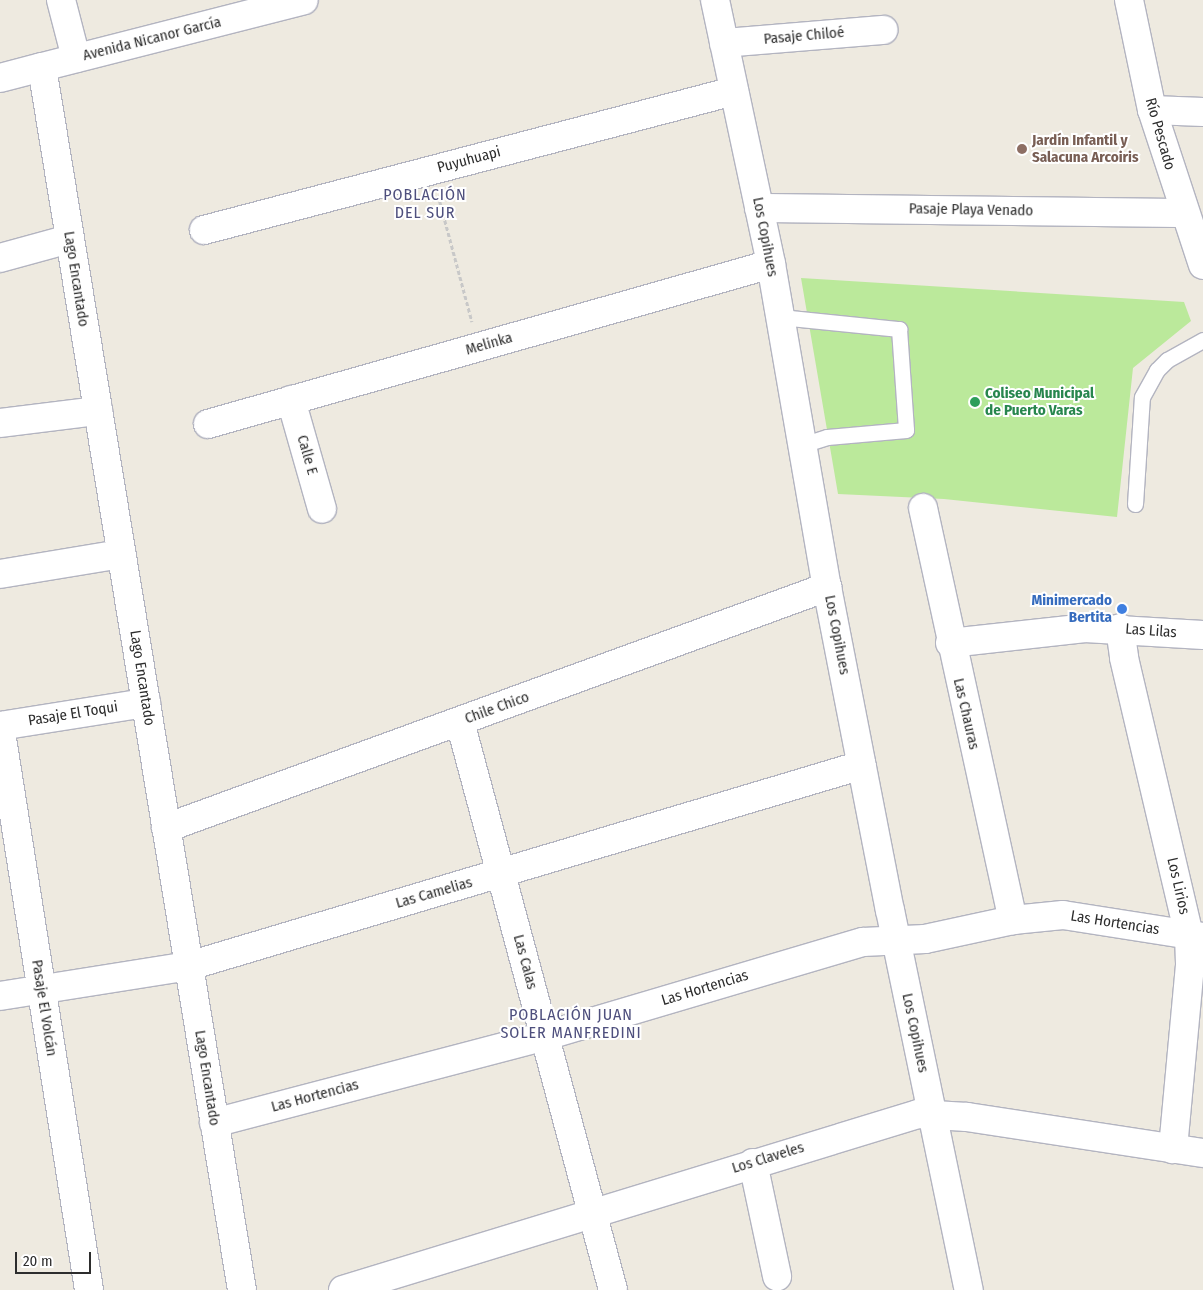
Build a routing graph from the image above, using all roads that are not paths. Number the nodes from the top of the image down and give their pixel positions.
1 (61, 0) edge
2 (304, 0) edge
3 (715, 0) edge
4 (1130, 0) edge
5 (883, 30) dead end
6 (724, 43) junction
7 (76, 58) junction
8 (42, 67) junction
9 (0, 78) edge
10 (734, 91) junction
11 (1152, 110) junction
12 (1203, 112) edge
13 (759, 208) junction
14 (1184, 212) junction
15 (204, 230) dead end
16 (69, 239) junction
17 (0, 258) edge
18 (770, 264) junction
19 (1203, 265) edge
20 (779, 312) junction
21 (1203, 340) edge
22 (291, 400) junction
23 (98, 411) junction
24 (0, 423) edge
25 (208, 424) dead end
26 (803, 445) junction
27 (1135, 504) dead end
28 (923, 508) dead end
29 (322, 509) dead end
30 (121, 554) junction
31 (0, 574) edge
32 (827, 587) junction
33 (1120, 628) junction
34 (1203, 635) edge
35 (950, 643) junction
36 (146, 702) junction
37 (460, 722) junction
38 (0, 726) edge
39 (862, 765) junction
40 (166, 828) junction
41 (501, 873) junction
42 (1012, 920) junction
43 (1196, 936) edge
44 (896, 939) junction
45 (189, 966) junction
46 (40, 990) junction
47 (0, 996) edge
48 (544, 1036) junction
49 (932, 1112) junction
50 (214, 1123) junction
51 (1174, 1148) junction
52 (1203, 1153) edge
53 (753, 1163) junction
54 (592, 1213) junction
55 (777, 1276) dead end
56 (415, 1279) edge
57 (966, 1280) edge
58 (89, 1290) edge
59 (242, 1290) edge
60 (343, 1290) edge
61 (613, 1290) edge

1 - 7 street
2 - 7 street, Avenida Nicanor García
3 - 6 street, Los Copihues
4 - 11 street, Río Pescado
5 - 6 street, Pasaje Chiloé
6 - 10 street, Los Copihues
7 - 8 street, Avenida Nicanor García
8 - 9 street, Avenida Nicanor García
8 - 16 street, Lago Encantado
10 - 13 street, Los Copihues
10 - 15 street, Puyuhuapi
11 - 12 street
11 - 14 street, Río Pescado
13 - 14 street, Pasaje Playa Venado
13 - 18 street, Los Copihues
14 - 19 street, Río Pescado
16 - 17 street
16 - 23 street, Lago Encantado
18 - 20 street, Los Copihues
18 - 22 street, Melinka
20 - 26 street, Los Copihues
20 - 26 lane
21 - 27 lane
22 - 25 street, Melinka
22 - 29 street, Calle E
23 - 24 street
23 - 30 street, Lago Encantado
26 - 32 street, Los Copihues
28 - 35 street, Las Chauras
30 - 31 street
30 - 36 street, Lago Encantado
32 - 37 street, Chile Chico
32 - 39 street, Los Copihues
33 - 34 street, Las Lilas
33 - 35 street, Las Lilas
33 - 43 street, Los Lirios
35 - 42 street, Las Chauras
36 - 38 street, Pasaje El Toqui
36 - 40 street, Lago Encantado
37 - 40 street, Chile Chico
37 - 41 street, Las Calas
38 - 46 street, Pasaje El Volcán
39 - 41 street, Las Camelias
39 - 44 street, Los Copihues
40 - 45 street, Lago Encantado
41 - 45 street, Las Camelias
41 - 48 street, Las Calas
42 - 43 street, Las Hortencias
42 - 44 street, Las Hortencias
43 - 51 street, Los Lirios
44 - 48 street, Las Hortencias
44 - 49 street, Los Copihues
45 - 46 street, Las Camelias
45 - 50 street, Lago Encantado
46 - 47 street, Las Camelias
46 - 58 street, Pasaje El Volcán
48 - 50 street, Las Hortencias
48 - 54 street, Las Calas
49 - 51 street, Los Claveles
49 - 53 street, Los Claveles
49 - 57 street, Los Copihues
50 - 59 street, Lago Encantado
51 - 52 street, Los Claveles
53 - 54 street, Los Claveles
53 - 55 street
54 - 56 street, Los Claveles
54 - 61 street, Las Calas
56 - 60 street, Los Claveles

